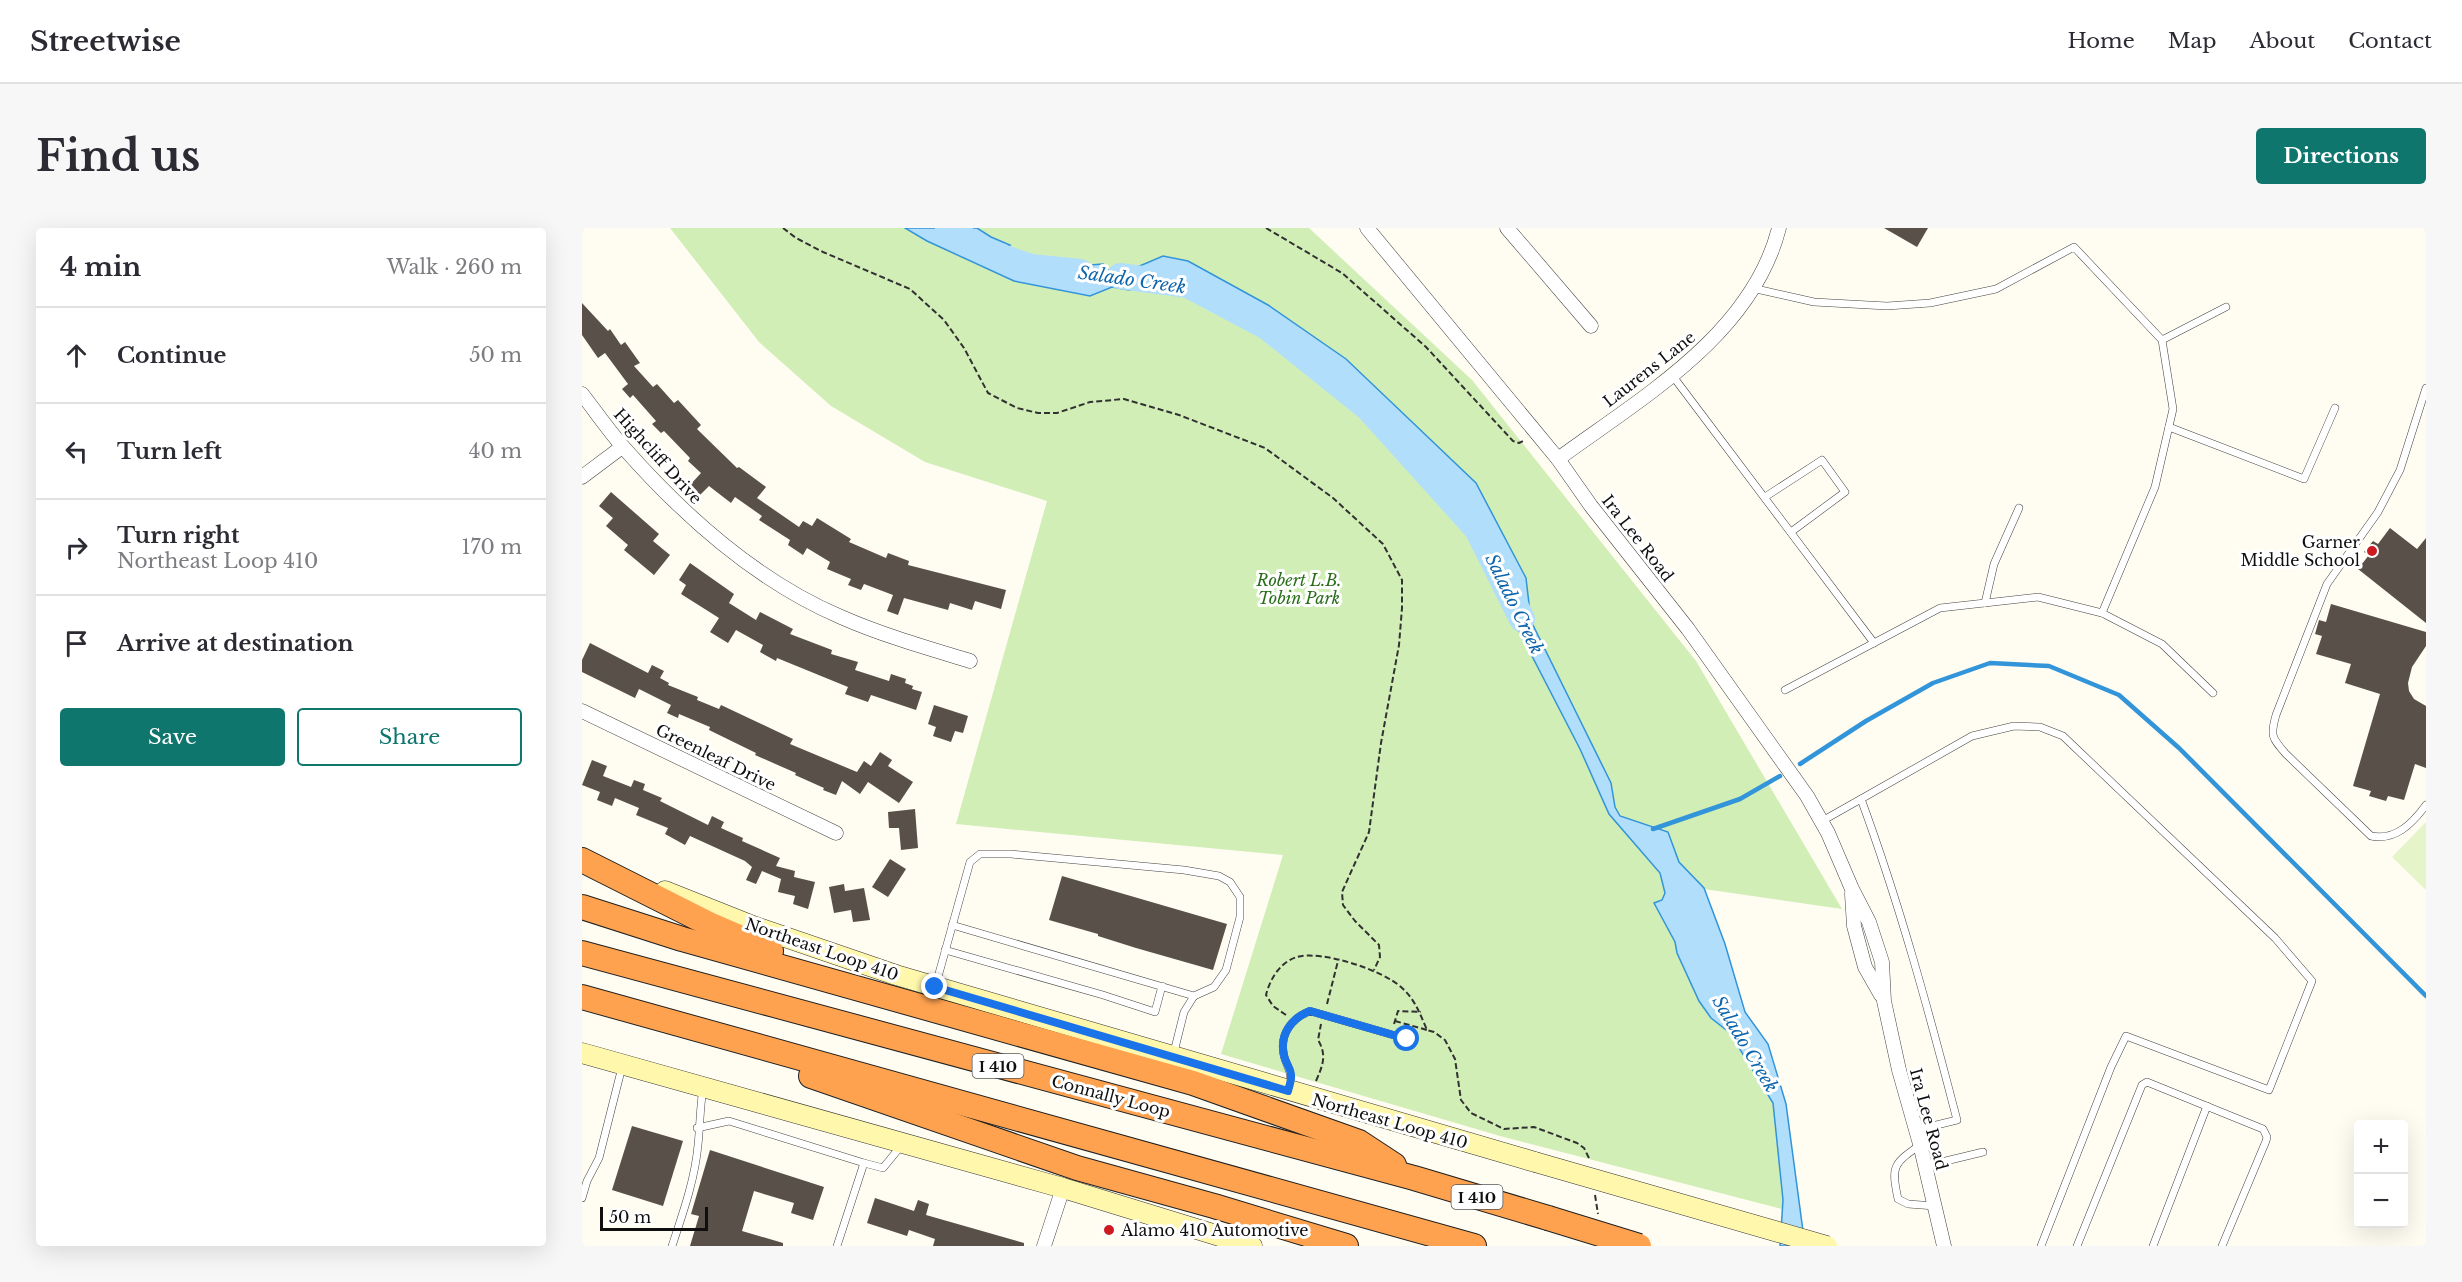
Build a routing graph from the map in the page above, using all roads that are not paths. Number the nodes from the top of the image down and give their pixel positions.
1 (1367, 228) edge
2 (1507, 228) edge
3 (1779, 228) edge
4 (1752, 288) junction
5 (2226, 308) dead end
6 (1591, 326) dead end
7 (2162, 340) junction
8 (1672, 375) junction
9 (2426, 388) edge
10 (582, 394) edge
11 (2335, 408) dead end
12 (2169, 427) junction
13 (622, 447) junction
14 (1558, 459) junction
15 (582, 477) edge
16 (1765, 497) junction
17 (2019, 508) dead end
18 (1791, 532) junction
19 (1984, 603) junction
20 (2102, 613) junction
21 (1874, 643) junction
22 (970, 661) dead end
23 (1785, 690) dead end
24 (2213, 693) dead end
25 (582, 711) edge
26 (1861, 799) junction
27 (2426, 806) edge
28 (1822, 822) junction
29 (836, 833) dead end
30 (582, 859) edge
31 (582, 907) edge
32 (952, 925) junction
33 (945, 950) junction
34 (582, 953) edge
35 (1162, 986) junction
36 (1194, 996) junction
37 (582, 997) edge
38 (930, 997) junction
39 (703, 1032) junction
40 (1407, 1039) dead end
41 (582, 1053) edge
42 (1173, 1057) junction
43 (622, 1065) junction
44 (703, 1088) junction
45 (1288, 1091) junction
46 (2207, 1106) junction
47 (697, 1128) junction
48 (1916, 1130) junction
49 (903, 1144) junction
50 (1920, 1145) junction
51 (1983, 1152) dead end
52 (864, 1163) junction
53 (1925, 1166) junction
54 (1414, 1178) junction
55 (1062, 1188) junction
56 (582, 1198) edge
57 (1935, 1206) junction
58 (1223, 1237) junction
59 (672, 1246) edge
60 (837, 1246) edge
61 (1044, 1246) edge
62 (1247, 1246) edge
63 (1252, 1246) edge
64 (1346, 1246) edge
65 (1474, 1246) edge
66 (1639, 1246) edge
67 (1827, 1246) edge
68 (1944, 1246) edge
69 (2041, 1246) edge
70 (2077, 1246) edge
71 (2153, 1246) edge
72 (2222, 1246) edge

1 - 14 street, Ira Lee Road
2 - 6 street
3 - 4 street, Laurens Lane
4 - 7 lane
4 - 8 street, Laurens Lane
5 - 7 lane
7 - 12 lane
8 - 14 street, Laurens Lane
8 - 16 lane
9 - 27 lane
10 - 13 street, Highcliff Drive
11 - 12 lane
12 - 20 lane
13 - 15 street
13 - 22 street, Highcliff Drive
14 - 28 street, Ira Lee Road
16 - 18 lane
16 - 18 lane
17 - 19 lane
18 - 21 lane
19 - 20 lane
19 - 21 lane
20 - 24 lane
21 - 23 lane
25 - 29 street, Greenleaf Drive
26 - 28 lane
26 - 48 lane
26 - 69 lane
28 - 48 street, Ira Lee Road
30 - 38 highway
31 - 38 highway
32 - 33 lane
32 - 35 lane
32 - 36 lane
33 - 35 lane
33 - 38 lane
34 - 54 highway, Connally Loop / I 410
35 - 36 lane
36 - 42 lane
37 - 39 highway
38 - 42 main road, Northeast Loop 410
38 - 54 highway
39 - 64 highway
39 - 65 highway
40 - 45 lane
41 - 43 main road
42 - 45 main road, Northeast Loop 410
43 - 44 main road
43 - 56 lane
44 - 47 lane
44 - 49 main road
45 - 67 main road, Northeast Loop 410, bridge
46 - 70 lane
46 - 71 lane
46 - 72 lane
47 - 52 lane
47 - 59 lane
48 - 50 street, Ira Lee Road
49 - 52 lane
49 - 55 main road
50 - 53 street, Ira Lee Road
50 - 57 lane
51 - 53 lane
52 - 60 lane
53 - 57 street, Ira Lee Road
54 - 66 highway, Connally Loop / I 410, bridge
55 - 58 main road
55 - 61 street
57 - 68 street, Ira Lee Road
58 - 62 main road
58 - 63 main road

